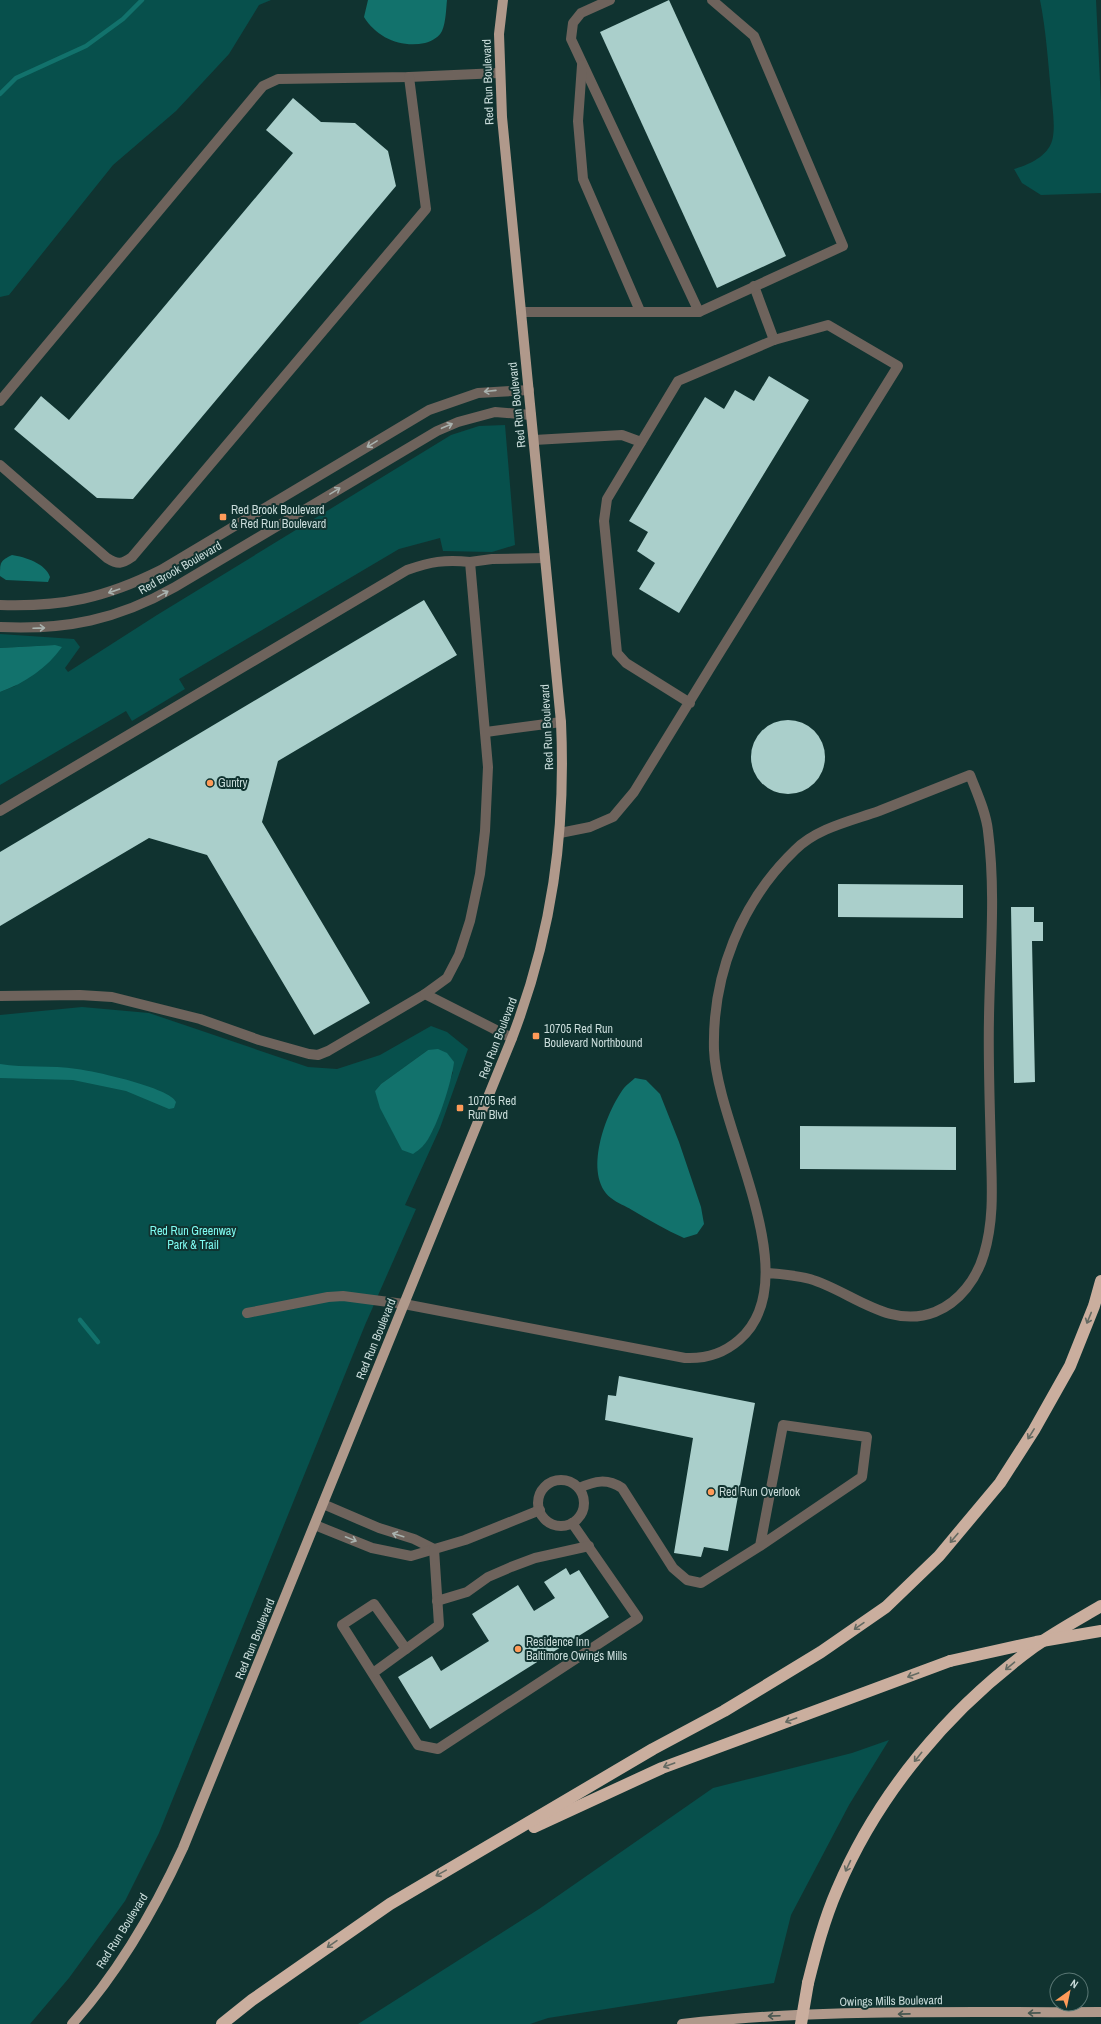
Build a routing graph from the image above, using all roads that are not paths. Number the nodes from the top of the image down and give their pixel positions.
1 (503, 0) edge
2 (610, 0) edge
3 (712, 0) edge
4 (582, 63) junction
5 (499, 73) junction
6 (409, 77) junction
7 (754, 286) junction
8 (640, 311) junction
9 (521, 312) junction
10 (699, 312) junction
11 (774, 340) junction
12 (529, 390) junction
13 (0, 401) edge
14 (532, 415) junction
15 (534, 440) junction
16 (641, 442) junction
17 (0, 465) edge
18 (545, 558) junction
19 (470, 562) junction
20 (0, 605) edge
21 (0, 627) edge
22 (690, 703) junction
23 (561, 722) junction
24 (486, 732) junction
25 (0, 811) edge
26 (560, 833) junction
27 (425, 994) junction
28 (0, 996) edge
29 (512, 1038) junction
30 (766, 1273) junction
31 (1101, 1281) edge
32 (404, 1304) junction
33 (247, 1313) dead end
34 (579, 1488) junction
35 (323, 1504) junction
36 (540, 1510) junction
37 (572, 1523) junction
38 (315, 1524) junction
39 (589, 1546) junction
40 (760, 1546) junction
41 (434, 1549) junction
42 (437, 1601) junction
43 (1101, 1606) edge
44 (1101, 1631) edge
45 (406, 1649) junction
46 (373, 1673) junction
47 (475, 1854) junction
48 (300, 1967) junction
49 (1101, 2012) edge
50 (72, 2024) edge
51 (222, 2024) edge
52 (236, 2024) edge
53 (682, 2024) edge
54 (801, 2024) edge

1 - 5 main road, Red Run Boulevard
2 - 4 street
3 - 7 street
4 - 8 street
4 - 10 street
5 - 6 street
5 - 9 main road, Red Run Boulevard
6 - 13 street
6 - 17 street
7 - 10 street
7 - 11 street
8 - 9 street
8 - 10 street
9 - 12 main road, Red Run Boulevard
11 - 16 street
11 - 22 street
12 - 14 main road, Red Run Boulevard
12 -> 20 street, Red Brook Boulevard
14 - 15 main road, Red Run Boulevard
21 -> 14 street, Red Brook Boulevard
15 - 16 street
15 - 18 main road, Red Run Boulevard
16 - 22 street
18 - 19 street
18 - 23 main road, Red Run Boulevard
19 - 24 street
19 - 25 street
22 - 26 street
23 - 24 street
23 - 26 main road, Red Run Boulevard
24 - 27 street
26 - 29 main road, Red Run Boulevard
27 - 28 street
27 - 29 street
29 - 32 main road, Red Run Boulevard
30 - 30 street
30 - 32 street
31 -> 47 highway
32 - 33 street
32 - 35 main road, Red Run Boulevard
34 - 36 street
34 - 37 street
34 - 40 street
35 - 38 main road, Red Run Boulevard
41 -> 35 street
36 - 37 street
36 - 41 street
37 - 39 street
38 -> 41 street
38 - 50 main road, Red Run Boulevard
39 - 42 street
39 - 46 street
40 - 40 street
41 - 42 street
42 - 45 street
43 -> 54 highway, bridge
44 -> 47 highway, bridge
45 - 46 street
45 - 46 street
47 -> 48 highway
48 - 51 highway
48 - 52 highway
49 -> 53 main road, Owings Mills Boulevard

